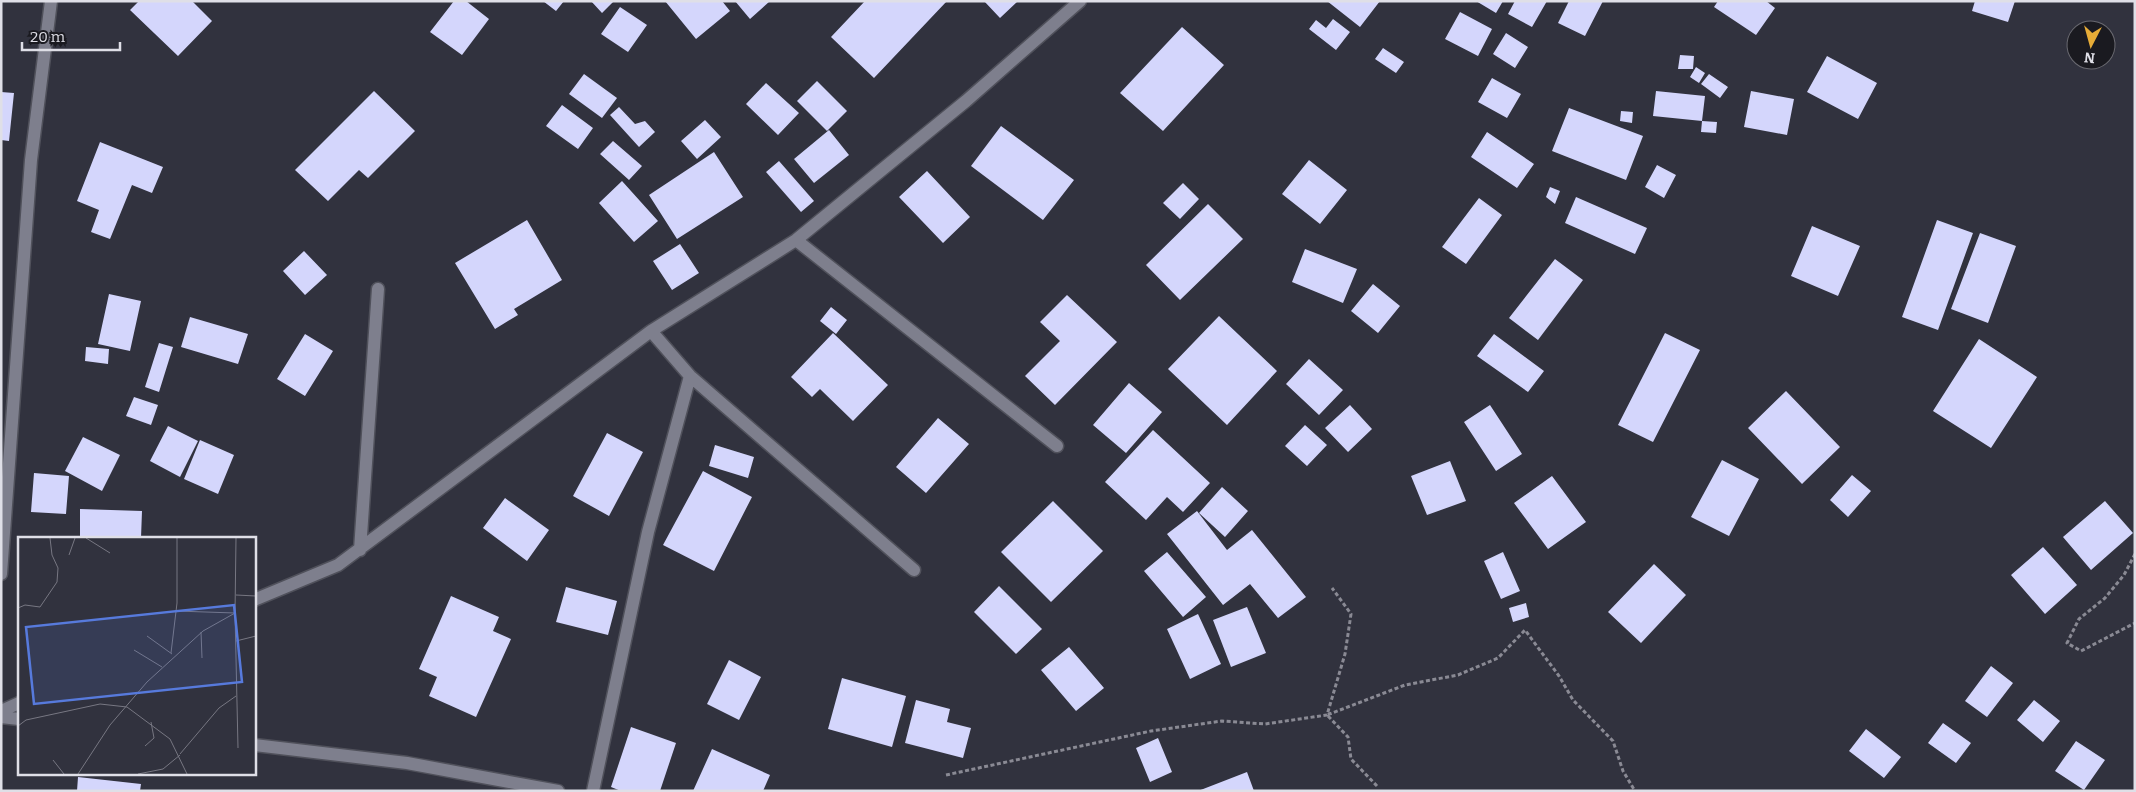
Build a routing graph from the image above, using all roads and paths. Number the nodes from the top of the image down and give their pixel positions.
1 (50, 1) edge
2 (1080, 1) edge
3 (796, 240) junction
4 (378, 289) dead end
5 (651, 330) junction
6 (690, 376) junction
7 (7, 427) edge
8 (1057, 446) dead end
9 (360, 550) junction
10 (2135, 554) edge
11 (914, 570) dead end
12 (1, 574) edge
13 (1332, 588) dead end
14 (255, 600) edge
15 (2135, 624) edge
16 (18, 703) edge
17 (1, 711) edge
18 (1327, 715) junction
19 (1, 717) edge
20 (18, 719) edge
21 (255, 745) edge
22 (946, 775) dead end
23 (1377, 786) dead end
24 (558, 791) edge
25 (593, 791) edge
26 (1635, 791) edge

1 - 7 street
2 - 3 street
3 - 5 street
3 - 8 street
4 - 9 street
5 - 6 street
5 - 9 street
6 - 11 street
6 - 25 street
7 - 12 street
9 - 14 street
10 - 15 path
13 - 18 path
16 - 17 street
18 - 22 path
18 - 23 path
18 - 26 path
19 - 20 street
21 - 24 street

